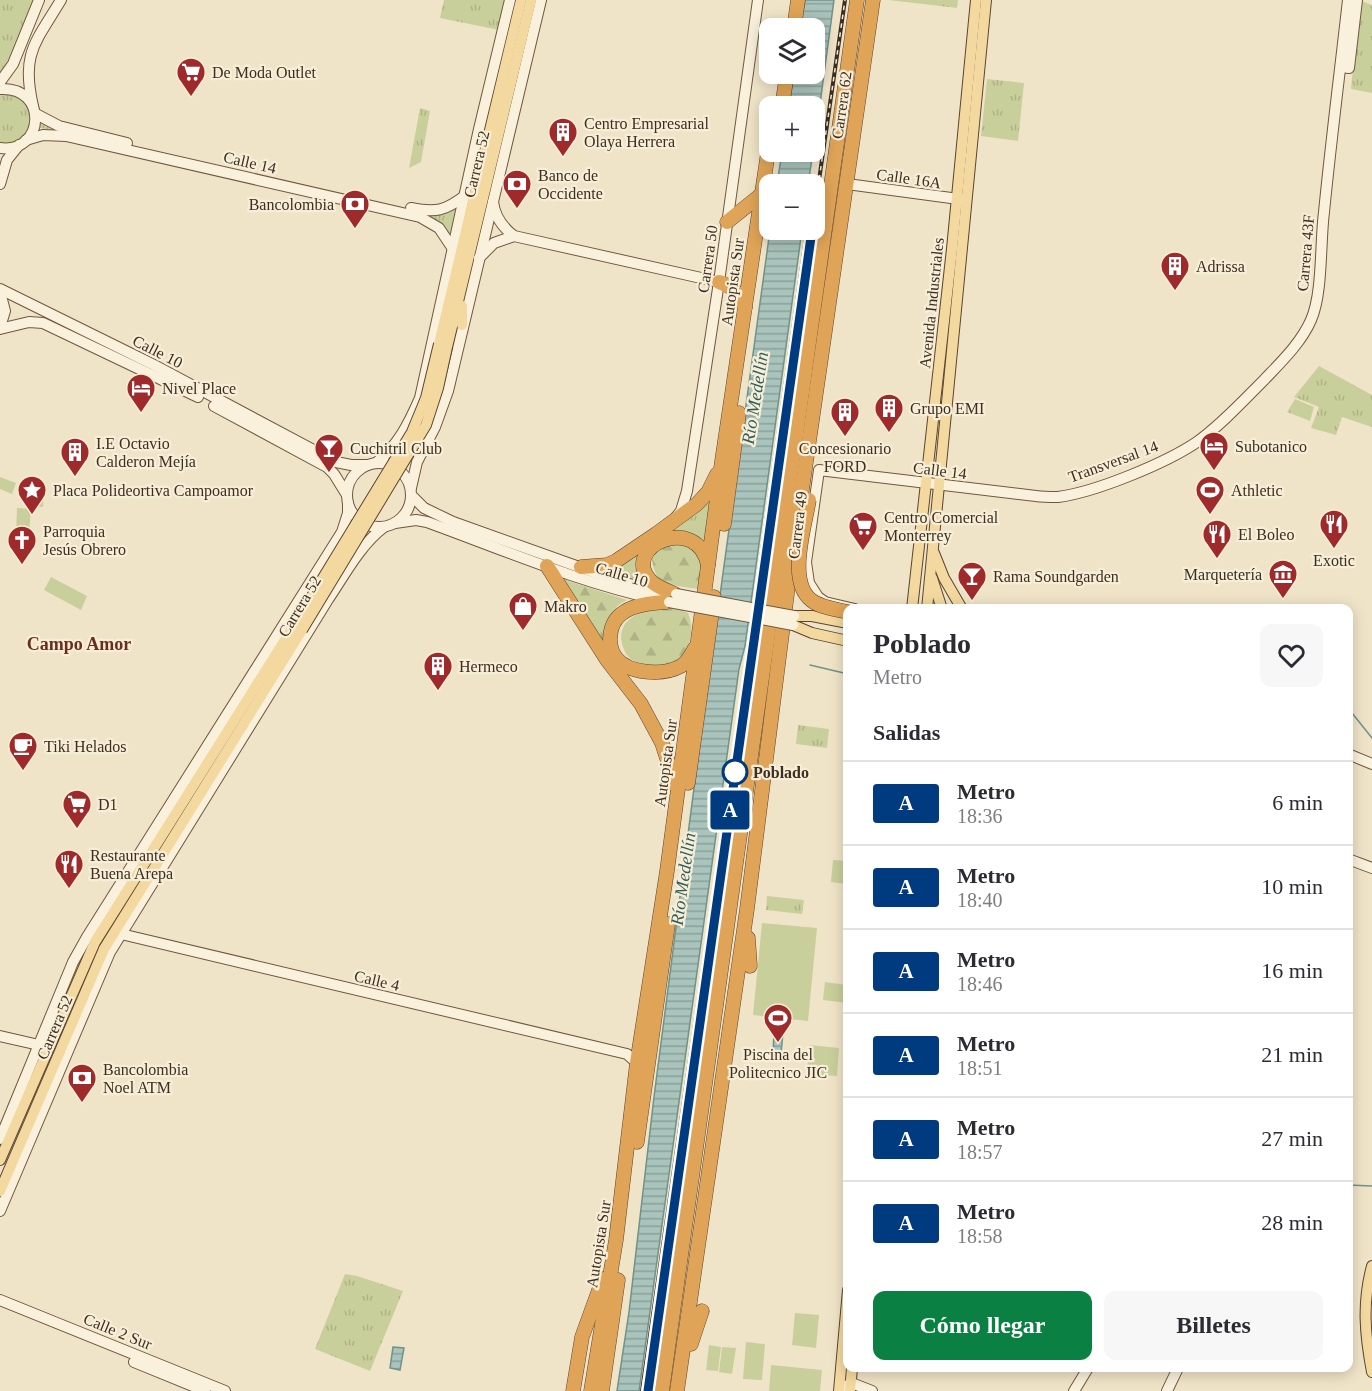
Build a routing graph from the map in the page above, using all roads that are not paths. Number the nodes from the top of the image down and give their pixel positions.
1 (39, 0) edge
2 (61, 0) edge
3 (510, 0) edge
4 (521, 0) edge
5 (531, 0) edge
6 (541, 0) edge
7 (758, 0) edge
8 (789, 0) edge
9 (798, 0) edge
10 (857, 0) edge
11 (873, 0) edge
12 (976, 0) edge
13 (986, 0) edge
14 (1348, 0) edge
15 (1357, 0) edge
16 (786, 18) edge
17 (795, 18) edge
18 (1345, 68) junction
19 (0, 82) edge
20 (0, 89) edge
21 (34, 110) junction
22 (23, 143) junction
23 (0, 148) edge
24 (502, 158) junction
25 (485, 169) junction
26 (0, 184) edge
27 (847, 184) junction
28 (469, 190) junction
29 (759, 197) edge
30 (492, 199) junction
31 (962, 200) junction
32 (727, 222) junction
33 (759, 234) edge
34 (514, 236) junction
35 (761, 240) edge
36 (453, 249) junction
37 (479, 258) junction
38 (719, 282) junction
39 (458, 286) junction
40 (0, 291) edge
41 (745, 308) junction
42 (438, 318) junction
43 (751, 324) junction
44 (462, 325) junction
45 (0, 328) edge
46 (734, 381) junction
47 (403, 433) junction
48 (424, 447) junction
49 (1179, 453) joint
50 (807, 455) junction
51 (722, 461) junction
52 (372, 464) junction
53 (819, 470) joint
54 (926, 483) junction
55 (938, 484) junction
56 (411, 492) junction
57 (1057, 497) joint
58 (347, 499) junction
59 (675, 518) junction
60 (389, 525) junction
61 (342, 532) junction
62 (365, 546) junction
63 (933, 548) junction
64 (806, 562) junction
65 (547, 566) junction
66 (581, 567) junction
67 (930, 572) junction
68 (708, 576) junction
69 (788, 586) junction
70 (672, 598) junction
71 (910, 604) edge
72 (927, 604) edge
73 (940, 604) edge
74 (959, 604) edge
75 (843, 606) edge
76 (843, 611) edge
77 (793, 620) junction
78 (843, 622) edge
79 (843, 627) edge
80 (843, 635) edge
81 (275, 639) junction
82 (698, 640) junction
83 (843, 640) edge
84 (301, 644) junction
85 (272, 669) junction
86 (242, 734) junction
87 (1353, 756) edge
88 (1372, 764) edge
89 (193, 786) junction
90 (678, 793) junction
91 (177, 795) junction
92 (1353, 861) edge
93 (1372, 868) edge
94 (747, 909) junction
95 (121, 934) junction
96 (750, 966) dead end
97 (59, 997) junction
98 (65, 1009) junction
99 (77, 1020) junction
100 (0, 1036) edge
101 (39, 1045) junction
102 (634, 1056) junction
103 (708, 1067) junction
104 (635, 1079) junction
105 (641, 1116) junction
106 (2, 1140) edge
107 (712, 1150) junction
108 (0, 1160) edge
109 (11, 1175) junction
110 (0, 1191) edge
111 (0, 1211) edge
112 (616, 1240) junction
113 (1372, 1266) edge
114 (0, 1300) edge
115 (0, 1307) edge
116 (702, 1311) dead end
117 (681, 1372) junction
118 (852, 1372) edge
119 (852, 1372) edge
120 (1086, 1372) edge
121 (1176, 1372) edge
122 (1372, 1372) edge
123 (853, 1389) edge
124 (205, 1391) edge
125 (225, 1391) edge
126 (573, 1391) edge
127 (591, 1391) edge
128 (602, 1391) edge
129 (662, 1391) edge
130 (677, 1391) edge
131 (1074, 1391) edge
132 (1167, 1391) edge

1 - 19 street
2 - 21 street
3 - 28 street, Carrera 52
4 - 25 main road, Carrera 52
5 - 25 main road, Carrera 52
6 - 24 street, Carrera 52
7 - 32 street, Carrera 50
8 - 16 highway
9 - 17 highway
10 - 103 highway, Carrera 62
11 - 27 highway, Carrera 62
12 - 31 main road, Avenida Industriales
13 - 31 main road, Avenida Industriales
14 - 18 street, Carrera 43F
15 - 18 street, Carrera 43F
18 - 49 street, Carrera 43F
20 - 21 street, Calle 14
21 - 22 street
21 - 28 street, Calle 14
22 - 23 street, Calle 14
22 - 26 street
22 - 36 street, Calle 14
24 - 25 main road
24 - 30 street, Carrera 52
25 - 28 main road, Carrera 52
25 - 39 main road, Carrera 52
27 - 31 street, Calle 16A
27 - 50 highway, Carrera 62
28 - 36 street, Carrera 52
28 - 39 main road, Carrera 52
29 - 32 highway
30 - 34 street
30 - 37 street, Carrera 52
31 - 54 main road, Avenida Industriales
31 - 55 main road, Avenida Industriales
32 - 38 street, Carrera 50
33 - 41 highway, Autopista Sur
34 - 37 street
34 - 38 street
35 - 43 highway, Autopista Sur
36 - 42 street, Carrera 52
37 - 44 street, Carrera 52
38 - 41 highway
38 - 59 street, Carrera 50
39 - 42 main road
39 - 44 main road
39 - 85 main road, Carrera 52, bridge
40 - 45 street
40 - 52 street, Calle 10
41 - 46 highway, Autopista Sur
42 - 47 street, Carrera 52
43 - 46 highway
43 - 105 highway, Autopista Sur
44 - 48 street, Carrera 52
45 - 58 street, Calle 10
46 - 51 highway, Autopista Sur
47 - 48 street
47 - 52 street, Carrera 52
48 - 56 street, Carrera 52
49 - 57 street, Transversal 14
50 - 69 highway, Carrera 62
50 - 76 highway, bridge
51 - 59 highway
51 - 68 highway, Autopista Sur
52 - 56 street
52 - 58 street
53 - 54 street, Calle 14
53 - 64 street, Carrera 49
54 - 55 street, Calle 14
54 - 71 main road, Avenida Industriales
55 - 57 street, Calle 14
55 - 63 main road, Avenida Industriales
56 - 60 street
56 - 66 street, Calle 10
58 - 60 street
58 - 61 street, Carrera 52
59 - 66 highway
60 - 62 street, Carrera 52
60 - 65 street, Calle 10
61 - 62 street
61 - 81 street, Carrera 52
62 - 84 street, Carrera 52
63 - 67 main road, Avenida Industriales
63 - 74 main road
64 - 69 highway
64 - 75 street, Carrera 49
65 - 70 street, Calle 10
65 - 90 highway
66 - 70 street, Calle 10
67 - 72 main road, Avenida Industriales
67 - 73 main road
68 - 70 highway
68 - 82 highway, Autopista Sur
69 - 94 highway, Carrera 62
70 - 77 street, Calle 10, bridge
70 - 82 highway
77 - 78 main road
77 - 79 street, Calle 10
77 - 80 street, Calle 10
77 - 83 main road
81 - 85 main road
81 - 91 street, Carrera 52
82 - 90 highway, Autopista Sur
84 - 85 main road
84 - 86 street, Carrera 52
85 - 86 main road, Carrera 52
85 - 89 main road, Carrera 52
86 - 95 street, Carrera 52
86 - 99 main road, Carrera 52
87 - 88 street
89 - 91 main road
89 - 98 main road, Carrera 52
90 - 102 highway, Autopista Sur
91 - 97 street, Carrera 52
92 - 93 street
94 - 96 highway
94 - 107 highway, Carrera 62
95 - 99 street, Carrera 52
95 - 102 street, Calle 4
97 - 98 main road
97 - 101 street, Carrera 52
98 - 106 main road, Carrera 52
99 - 109 main road, Carrera 52
100 - 101 street
101 - 106 street, Carrera 52
102 - 104 highway, Autopista Sur
103 - 107 highway
103 - 129 highway, Carrera 62
104 - 105 highway
104 - 112 highway, Autopista Sur
105 - 128 highway, Autopista Sur
106 - 108 main road, Carrera 52
107 - 117 highway, Carrera 62
109 - 110 main road, Carrera 52
109 - 111 street, Carrera 52
112 - 126 highway
112 - 127 highway, Autopista Sur
113 - 122 main road
114 - 125 street, Calle 2 Sur
115 - 124 street, Calle 2 Sur
116 - 117 highway
117 - 130 highway, Carrera 62
118 - 123 main road
119 - 123 main road
120 - 131 street
121 - 132 street

